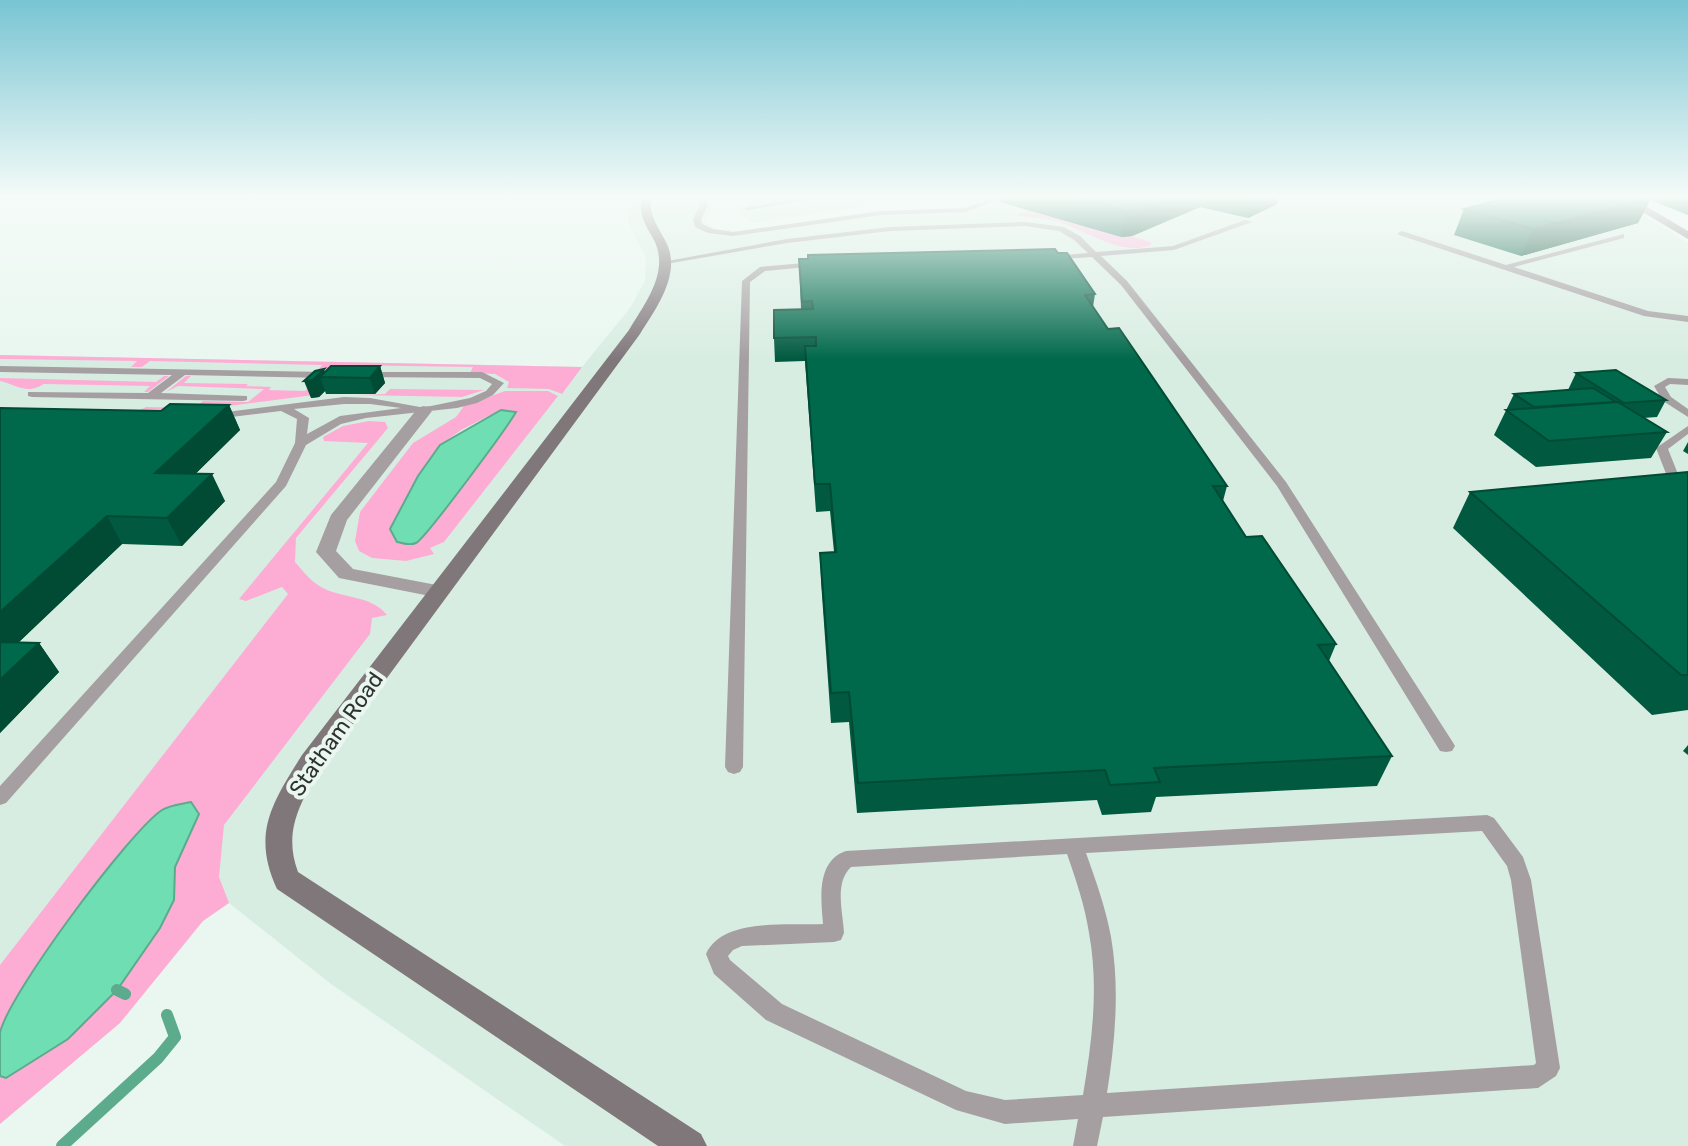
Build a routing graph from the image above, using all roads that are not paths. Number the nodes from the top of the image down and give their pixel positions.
1 (664, 251) edge
2 (727, 251) edge
3 (1148, 251) edge
4 (1459, 251) edge
5 (1564, 251) edge
6 (1093, 253) junction
7 (1037, 259) edge
8 (666, 262) junction
9 (834, 264) edge
10 (1506, 267) junction
11 (1688, 319) edge
12 (0, 369) edge
13 (183, 372) junction
14 (337, 375) edge
15 (353, 375) edge
16 (1688, 382) edge
17 (32, 394) dead end
18 (151, 396) junction
19 (243, 398) dead end
20 (284, 408) junction
21 (424, 411) junction
22 (1688, 414) edge
23 (206, 417) edge
24 (1688, 429) edge
25 (301, 443) junction
26 (1664, 491) edge
27 (440, 592) junction
28 (1446, 746) dead end
29 (734, 767) dead end
30 (0, 798) edge
31 (1074, 846) junction
32 (1093, 1104) junction
33 (689, 1146) edge
34 (1085, 1146) edge

1 - 8 street
2 - 8 lane
3 - 6 lane
4 - 10 lane
5 - 10 lane
6 - 7 lane
6 - 28 lane
8 - 27 street, Statham Road
9 - 29 lane
10 - 11 lane
12 - 13 lane
13 - 14 lane
13 - 18 lane
15 - 21 lane
16 - 22 lane
17 - 18 lane
18 - 19 lane
20 - 21 lane
20 - 23 lane
20 - 25 lane
21 - 25 lane
21 - 27 street
24 - 26 lane
25 - 30 lane
27 - 33 street, Statham Road
31 - 32 lane
31 - 32 lane
31 - 32 lane
32 - 34 lane

